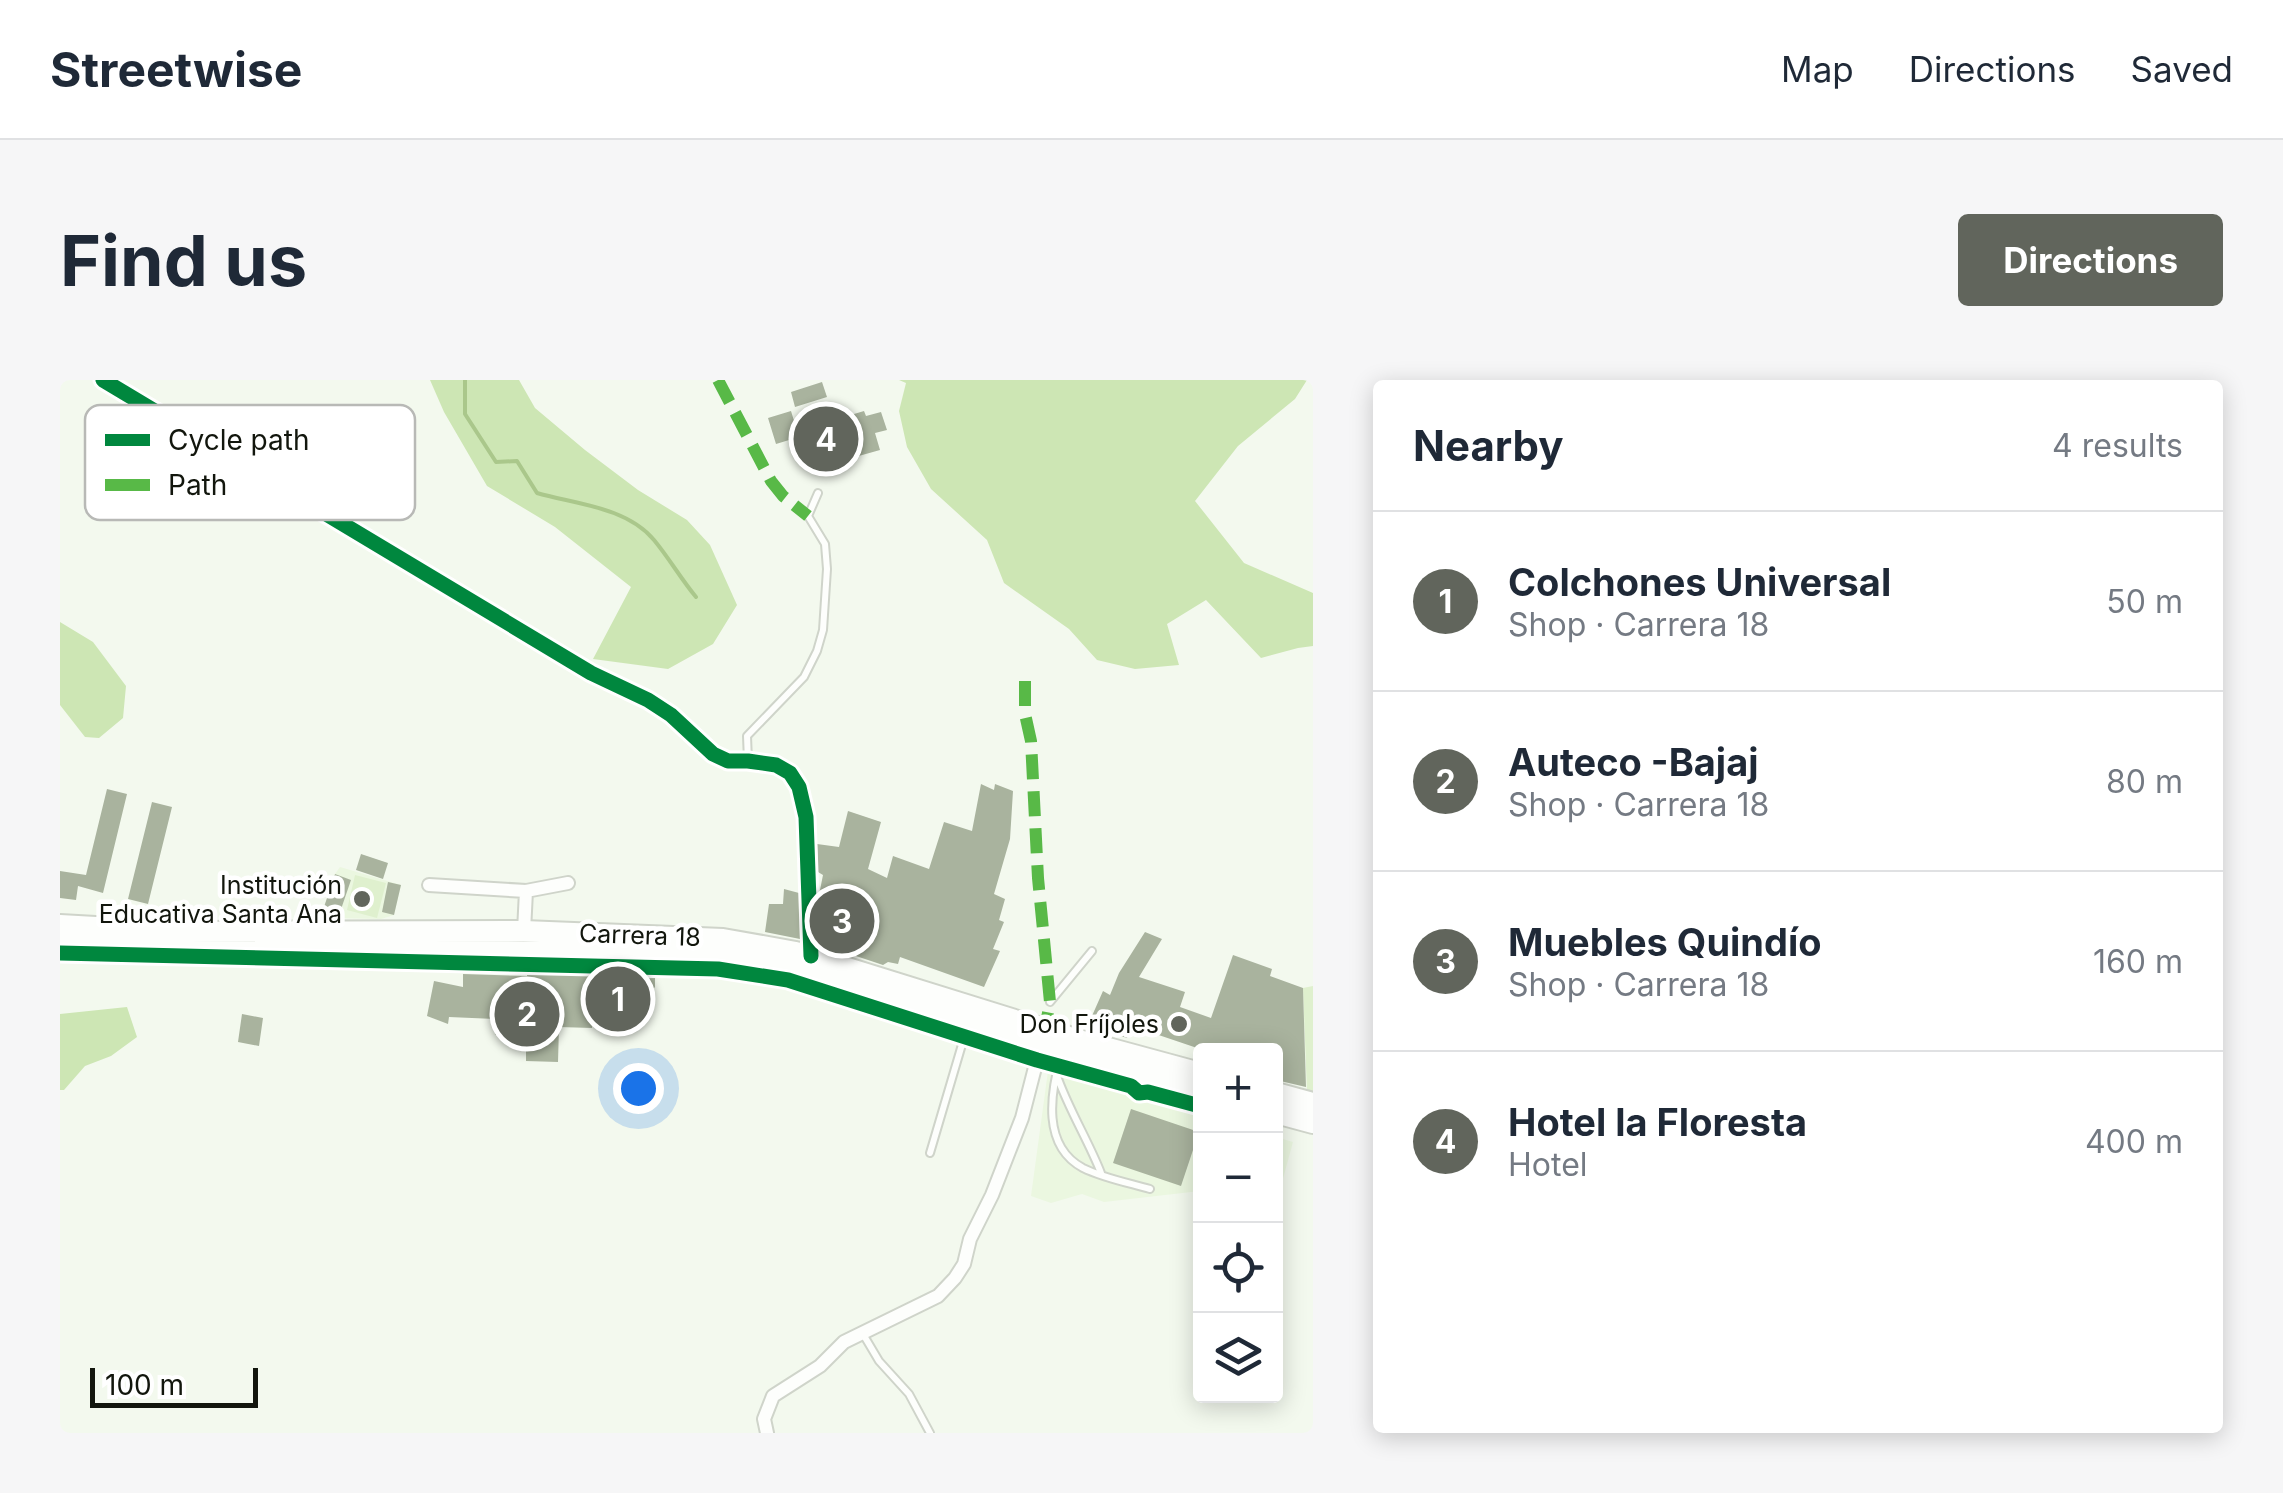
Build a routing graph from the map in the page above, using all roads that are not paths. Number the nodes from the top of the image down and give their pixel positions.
1 (103, 380) edge
2 (145, 405) edge
3 (818, 493) dead end
4 (337, 520) edge
5 (748, 761) junction
6 (568, 883) dead end
7 (429, 886) dead end
8 (526, 892) junction
9 (60, 925) edge
10 (524, 931) junction
11 (60, 941) edge
12 (1092, 951) dead end
13 (811, 956) junction
14 (1050, 1002) dead end
15 (968, 1025) junction
16 (1040, 1048) junction
17 (1059, 1064) junction
18 (1193, 1070) edge
19 (1193, 1091) edge
20 (1283, 1095) edge
21 (1313, 1103) edge
22 (1283, 1115) edge
23 (1313, 1123) edge
24 (930, 1154) dead end
25 (1102, 1174) junction
26 (1150, 1189) dead end
27 (863, 1333) junction
28 (767, 1433) edge
29 (930, 1433) edge

1 - 2 street
3 - 5 lane
4 - 5 street
5 - 13 street
6 - 8 street
7 - 8 street
8 - 10 street
9 - 10 main road, Carrera 18
10 - 13 main road, Carrera 18
11 - 15 main road, Carrera 18
12 - 14 lane
13 - 18 main road, Carrera 18
15 - 16 main road, Carrera 18
15 - 24 lane
16 - 17 main road, Carrera 18
16 - 27 street
17 - 19 main road, Carrera 18
17 - 25 lane
17 - 25 lane
20 - 21 main road
22 - 23 main road
25 - 26 lane
27 - 28 street
27 - 29 lane

